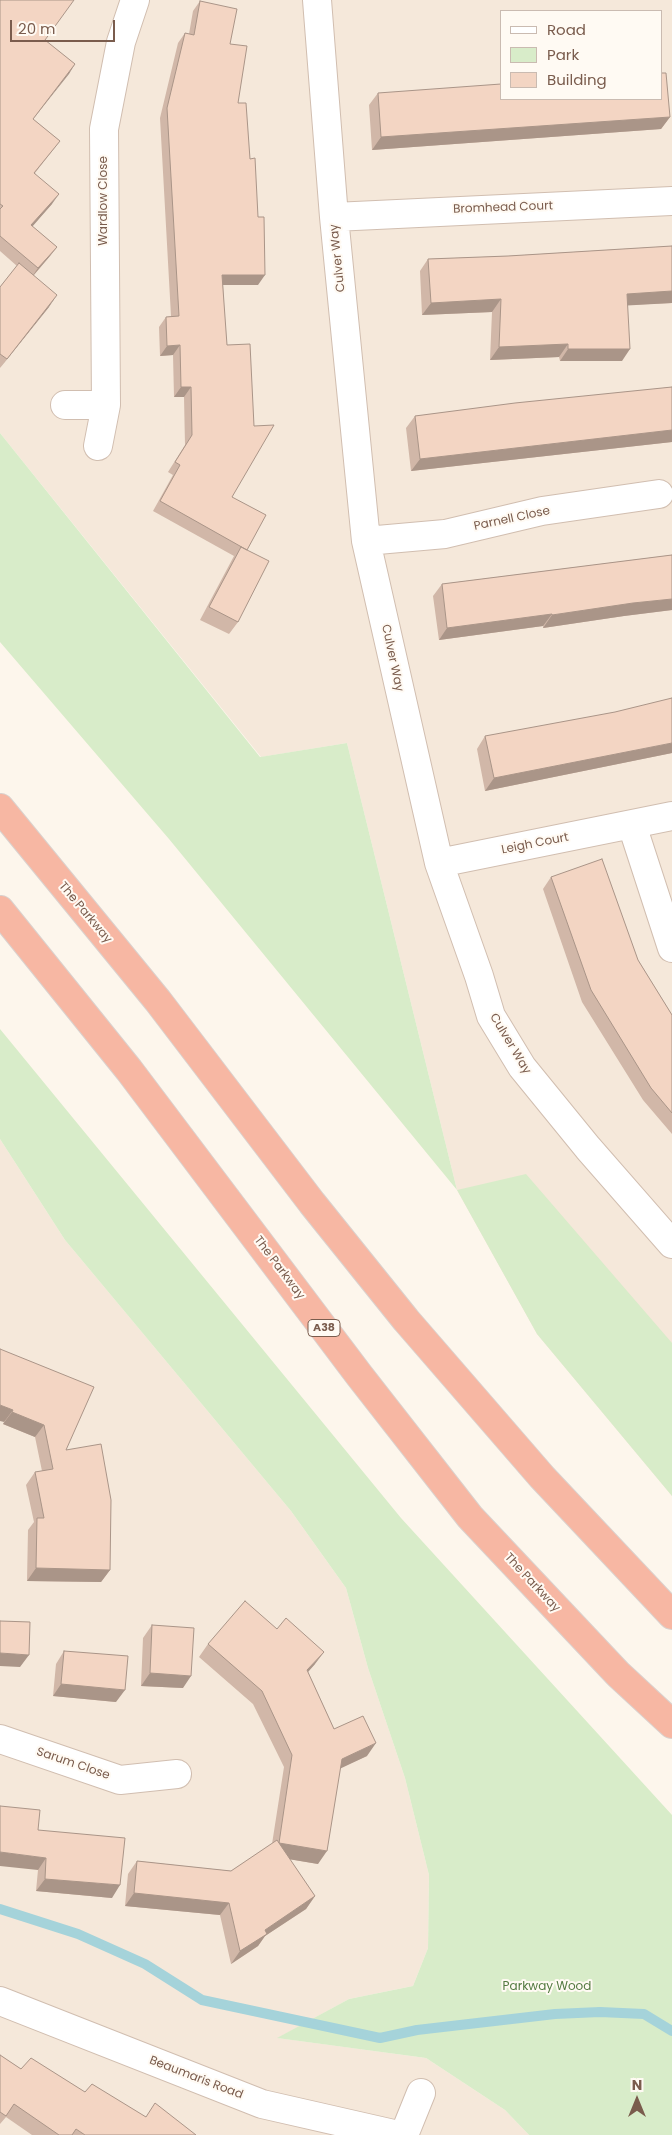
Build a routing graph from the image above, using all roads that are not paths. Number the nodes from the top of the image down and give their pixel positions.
1 (135, 0) edge
2 (317, 0) edge
3 (672, 201) edge
4 (334, 217) junction
5 (65, 406) dead end
6 (106, 406) junction
7 (98, 446) dead end
8 (659, 494) dead end
9 (366, 541) junction
10 (0, 808) edge
11 (672, 816) edge
12 (632, 825) junction
13 (439, 863) junction
14 (0, 910) edge
15 (672, 948) edge
16 (672, 1244) edge
17 (672, 1615) edge
18 (672, 1724) edge
19 (0, 1739) edge
20 (177, 1774) dead end
21 (0, 2001) edge
22 (421, 2093) dead end
23 (398, 2135) edge
24 (404, 2135) edge

1 - 6 street, Wardlow Close
2 - 4 street, Culver Way
3 - 4 street, Bromhead Court
4 - 9 street, Culver Way
5 - 6 street
6 - 7 street, Wardlow Close
8 - 9 street, Parnell Close
9 - 13 street, Culver Way
10 - 17 highway, The Parkway
11 - 12 street, Leigh Court
12 - 13 street, Leigh Court
12 - 15 street
13 - 16 street, Culver Way
14 - 18 highway, The Parkway / A38
19 - 20 street, Sarum Close
21 - 23 street, Beaumaris Road
22 - 24 street

